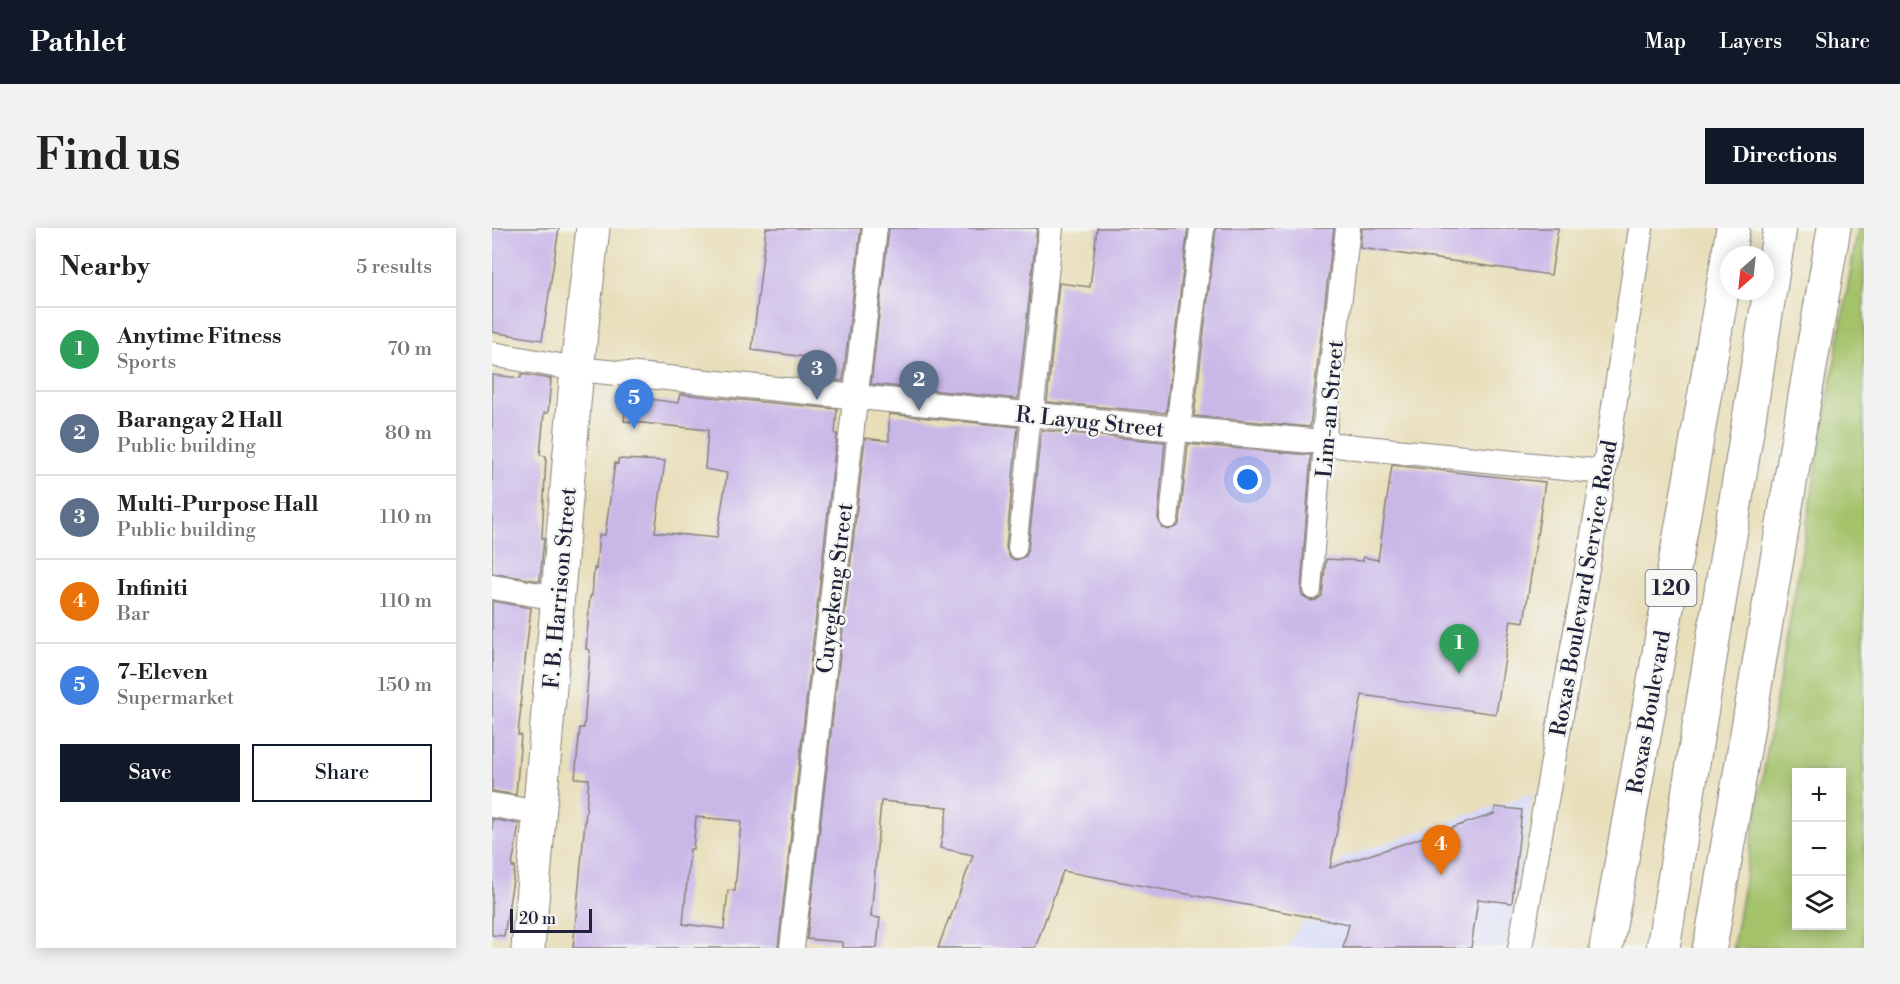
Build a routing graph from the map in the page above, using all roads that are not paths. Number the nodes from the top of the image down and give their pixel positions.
1 (593, 228) edge
2 (875, 228) edge
3 (1051, 228) edge
4 (1202, 228) edge
5 (1348, 228) edge
6 (1641, 228) edge
7 (1733, 228) edge
8 (1780, 228) edge
9 (1834, 228) edge
10 (492, 354) edge
11 (577, 369) junction
12 (856, 397) junction
13 (1031, 415) junction
14 (1178, 429) junction
15 (1323, 442) junction
16 (1604, 472) junction
17 (1169, 519) dead end
18 (1017, 549) dead end
19 (492, 587) edge
20 (1312, 590) dead end
21 (558, 598) junction
22 (492, 805) edge
23 (540, 813) junction
24 (528, 948) edge
25 (792, 948) edge
26 (1520, 948) edge
27 (1606, 948) edge
28 (1663, 948) edge
29 (1709, 948) edge

1 - 11 main road, F. B. Harrison Street
2 - 12 street, Cuyegkeng Street
3 - 13 street
4 - 14 street
5 - 15 street, Lim-an Street
6 - 16 street, Roxas Boulevard Service Road
7 - 27 main road, Roxas Boulevard / 120
8 - 28 main road, 120
9 - 29 main road
10 - 11 street, R. Layug Street
11 - 12 street, R. Layug Street
11 - 21 main road, F. B. Harrison Street
12 - 13 street, R. Layug Street
12 - 25 street, Cuyegkeng Street
13 - 14 street, R. Layug Street
13 - 18 street
14 - 15 street, R. Layug Street
14 - 17 street
15 - 16 street, R. Layug Street
15 - 20 street, Lim-an Street
16 - 26 street, Roxas Boulevard Service Road
19 - 21 street
21 - 23 main road, F. B. Harrison Street
22 - 23 street
23 - 24 main road, F. B. Harrison Street

